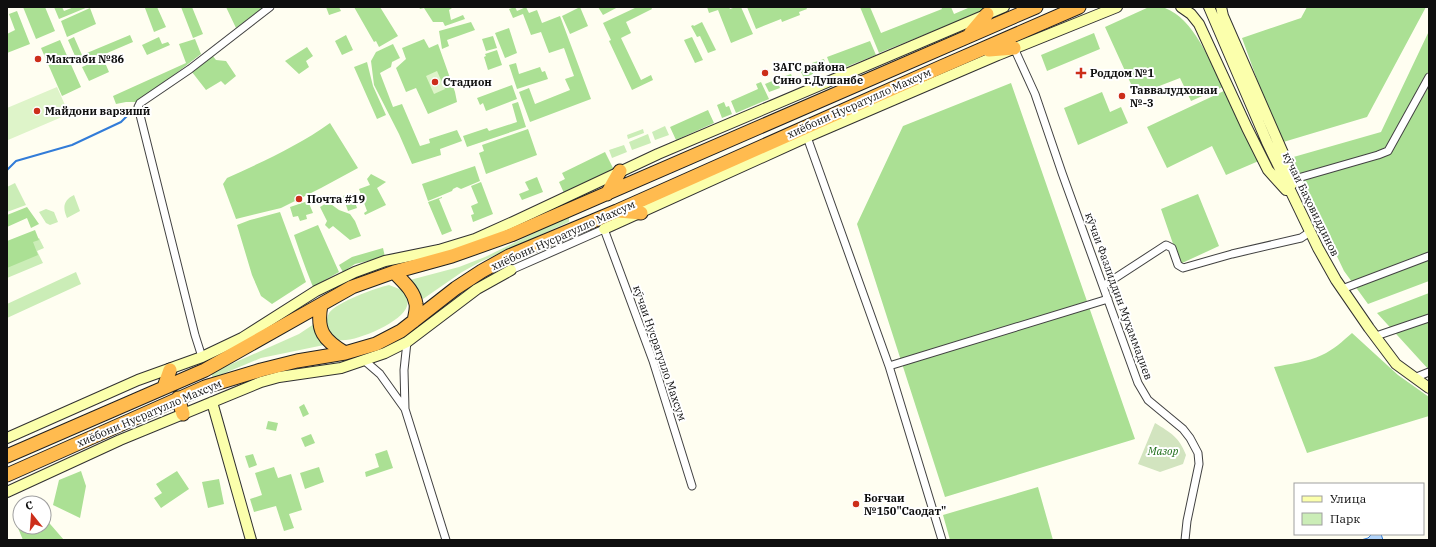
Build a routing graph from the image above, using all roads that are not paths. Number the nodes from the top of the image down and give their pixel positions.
1 (270, 7) edge
2 (1004, 7) edge
3 (1036, 7) edge
4 (1079, 7) edge
5 (1118, 7) edge
6 (1180, 7) edge
7 (1209, 7) edge
8 (1221, 7) edge
9 (987, 14) junction
10 (969, 36) junction
11 (1014, 48) junction
12 (935, 52) junction
13 (977, 52) junction
14 (941, 66) junction
15 (1429, 78) edge
16 (807, 137) junction
17 (620, 171) junction
18 (1291, 180) junction
19 (607, 194) junction
20 (1296, 202) junction
21 (617, 211) junction
22 (641, 213) junction
23 (604, 229) junction
24 (1310, 232) junction
25 (1429, 256) edge
26 (511, 270) joint
27 (394, 272) junction
28 (1103, 286) junction
29 (1342, 289) junction
30 (1108, 299) junction
31 (321, 305) junction
32 (1429, 318) edge
33 (414, 320) junction
34 (1376, 336) junction
35 (407, 342) junction
36 (345, 353) junction
37 (202, 357) junction
38 (365, 361) junction
39 (889, 366) junction
40 (170, 370) junction
41 (1429, 372) edge
42 (1414, 378) junction
43 (164, 387) junction
44 (1429, 388) edge
45 (178, 398) junction
46 (212, 402) junction
47 (404, 409) junction
48 (183, 414) junction
49 (7, 438) edge
50 (7, 456) edge
51 (7, 475) edge
52 (692, 486) dead end
53 (7, 492) edge
54 (251, 540) edge
55 (446, 540) edge
56 (942, 540) edge
57 (1185, 540) edge

1 - 37 street
2 - 9 street
3 - 10 highway, хиёбони Нусратулло Махсум
4 - 13 highway, хиёбони Нусратулло Махсум
5 - 11 street
6 - 20 street
7 - 20 street, кӯчаи Баҳовиддинов
8 - 18 street
9 - 10 highway
9 - 17 street
10 - 12 highway, хиёбони Нусратулло Махсум
11 - 13 highway
11 - 16 street
11 - 28 street, кӯчаи Фазлиддин Муҳаммадиев
12 - 14 highway
12 - 19 highway, хиёбони Нусратулло Махсум
13 - 14 highway, хиёбони Нусратулло Махсум
14 - 21 highway, хиёбони Нусратулло Махсум
15 - 18 street, кӯчаи Баҳовиддинов
16 - 22 street
16 - 39 street
17 - 19 highway
17 - 37 street
18 - 20 street
19 - 27 highway, хиёбони Нусратулло Махсум
20 - 24 street, кӯчаи Баҳовиддинов
21 - 22 highway
21 - 33 highway, хиёбони Нусратулло Махсум
22 - 23 street
23 - 26 street
23 - 52 street, кӯчаи Нусратулло Махсум
24 - 28 street
24 - 29 street, кӯчаи Баҳовиддинов
25 - 29 street
26 - 35 street
27 - 31 highway, хиёбони Нусратулло Махсум
27 - 33 highway
28 - 30 street, кӯчаи Фазлиддин Муҳаммадиев
29 - 34 street, кӯчаи Баҳовиддинов
30 - 39 street
30 - 57 street, кӯчаи Фазлиддин Муҳаммадиев
31 - 36 highway
31 - 43 highway, хиёбони Нусратулло Махсум
32 - 34 street
33 - 36 highway, хиёбони Нусратулло Махсум
34 - 42 street, кӯчаи Баҳовиддинов
35 - 38 street
35 - 47 street
36 - 45 highway, хиёбони Нусратулло Махсум
37 - 40 street
38 - 46 street
38 - 47 street
39 - 56 street
40 - 43 highway
40 - 49 street
41 - 42 street
42 - 44 street, кӯчаи Баҳовиддинов
43 - 50 highway, хиёбони Нусратулло Махсум
45 - 48 highway
45 - 51 highway, хиёбони Нусратулло Махсум
46 - 48 street
46 - 54 street
47 - 55 street
48 - 53 street

